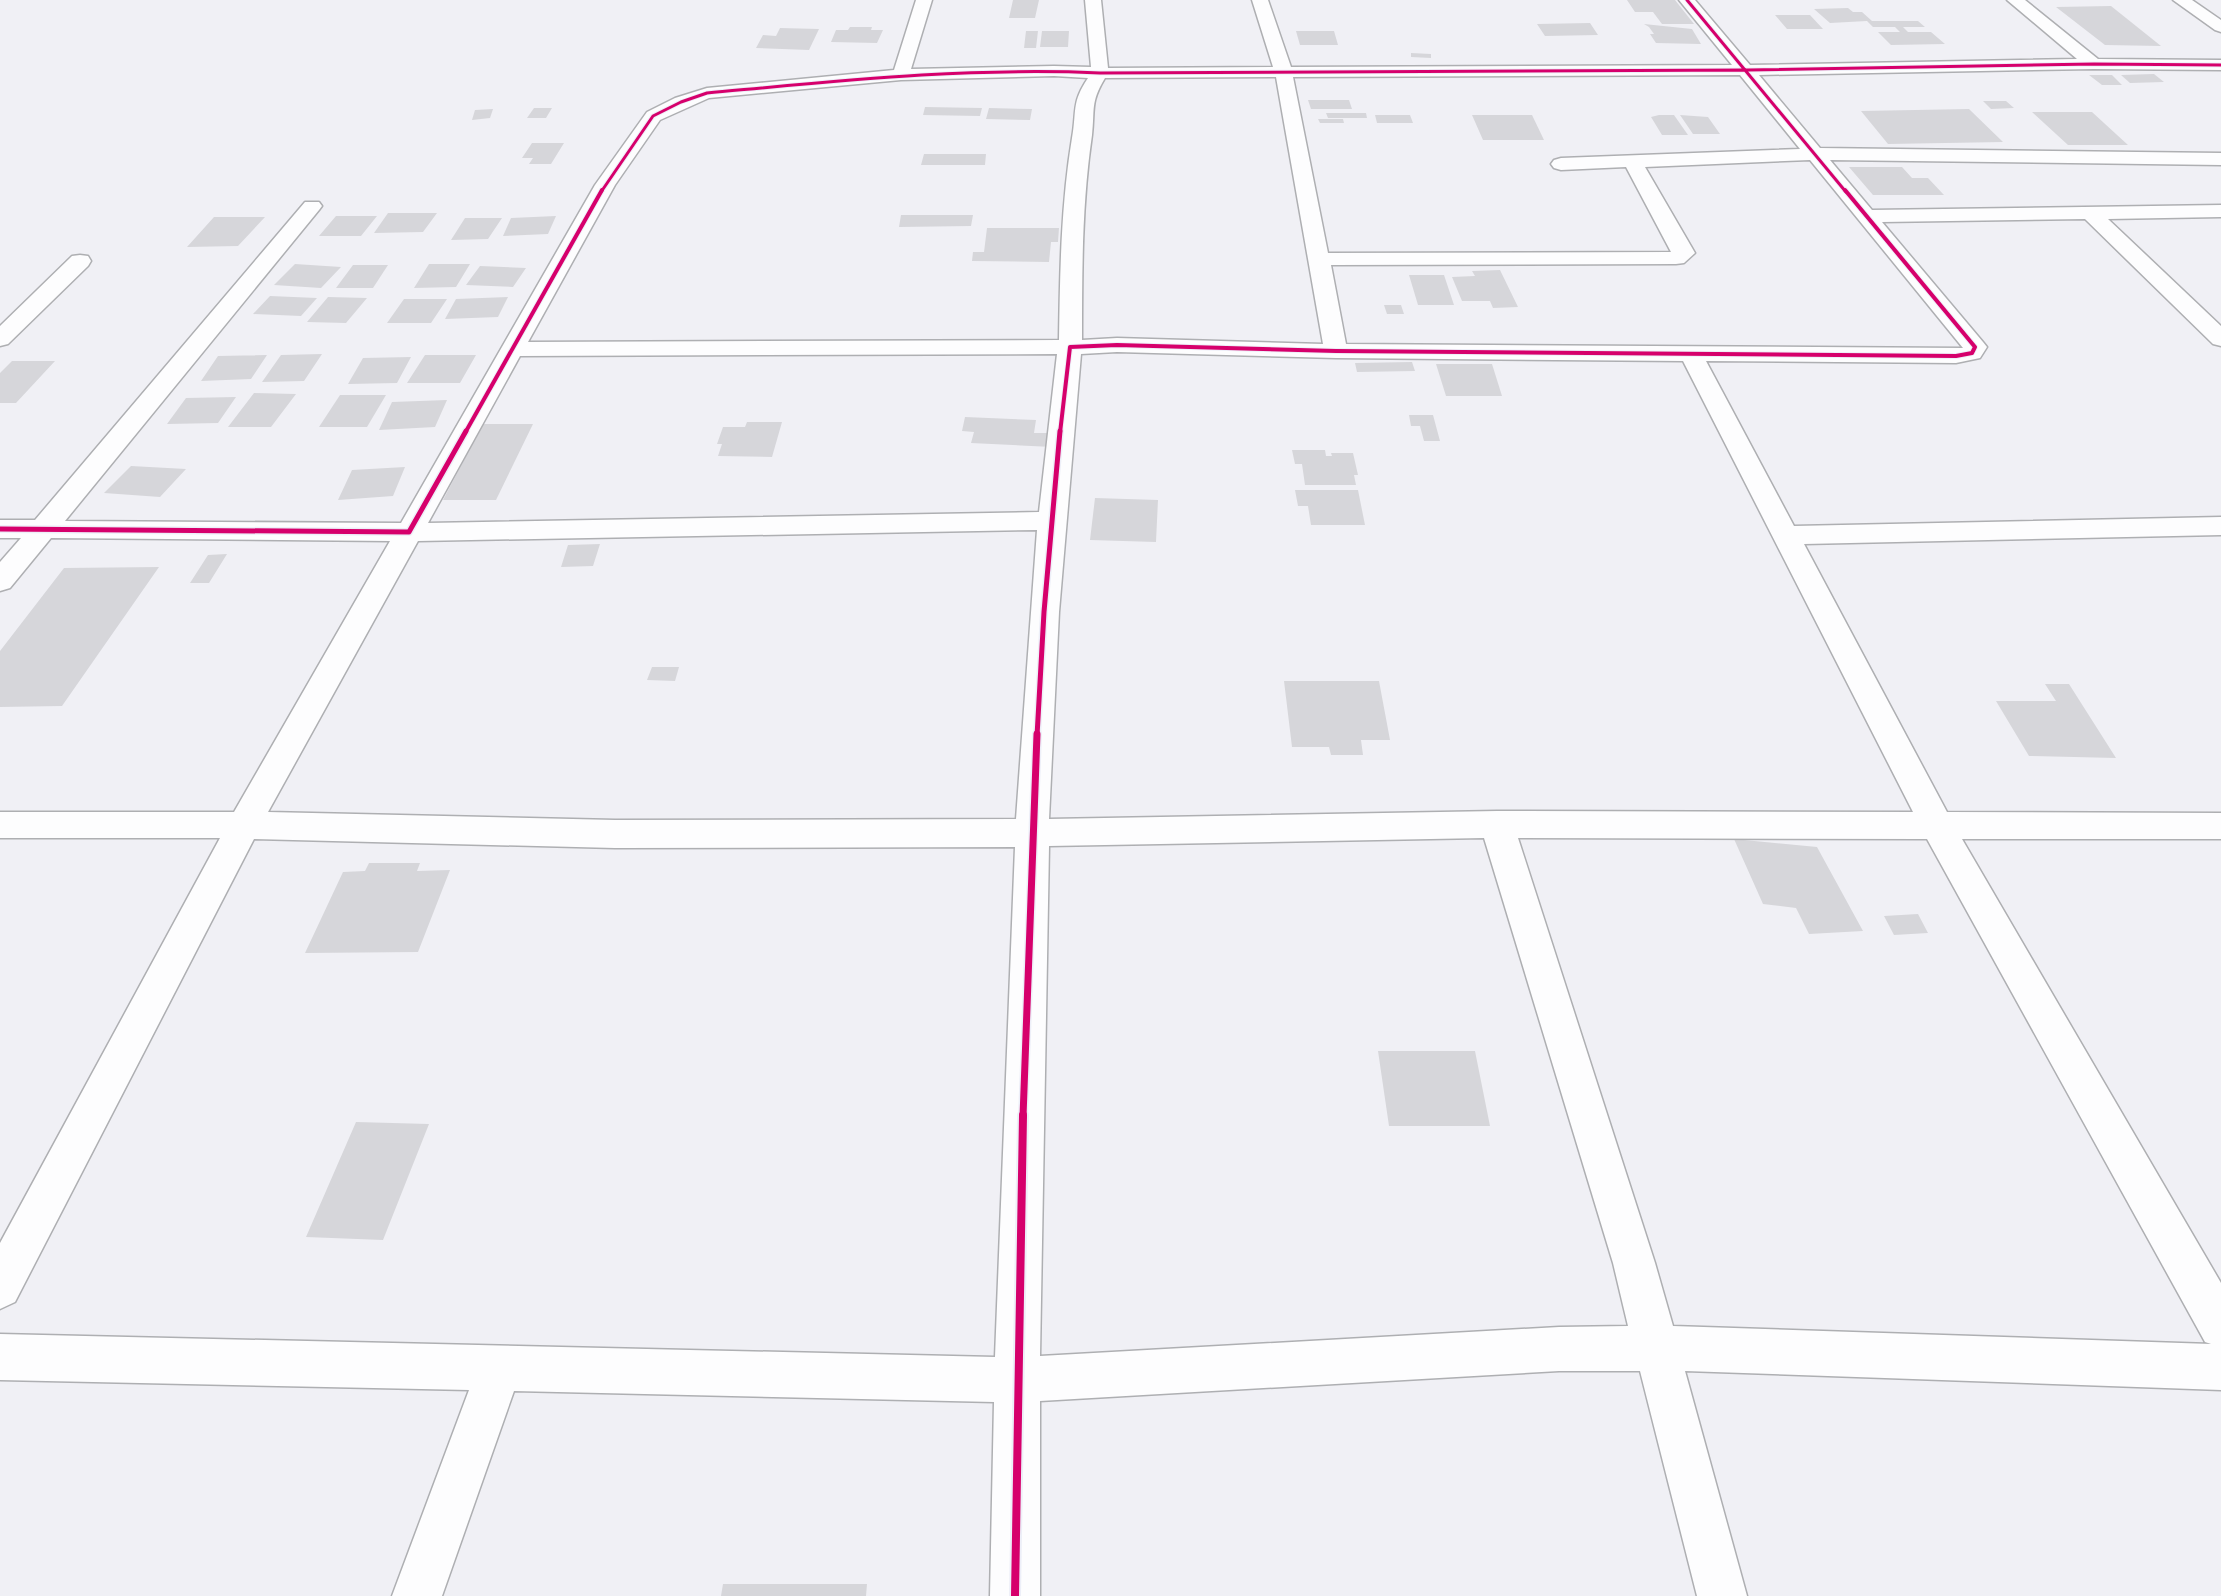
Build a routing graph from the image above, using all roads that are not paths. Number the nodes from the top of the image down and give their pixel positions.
1 (924, 0) edge
2 (1094, 0) edge
3 (1260, 0) edge
4 (1687, 0) edge
5 (2015, 0) edge
6 (2181, 0) edge
7 (2221, 27) edge
8 (2094, 64) junction
9 (2221, 65) edge
10 (1283, 70) junction
11 (1748, 70) junction
12 (1100, 72) junction
13 (902, 75) junction
14 (1816, 154) junction
15 (2221, 159) edge
16 (1632, 161) junction
17 (1561, 164) dead end
18 (312, 206) dead end
19 (2221, 211) edge
20 (2089, 212) junction
21 (1867, 216) junction
22 (1319, 259) junction
23 (80, 261) dead end
24 (0, 339) edge
25 (2221, 339) edge
26 (1070, 347) junction
27 (513, 349) junction
28 (1336, 351) junction
29 (1691, 354) junction
30 (1052, 521) junction
31 (2221, 526) edge
32 (43, 528) junction
33 (0, 529) edge
34 (409, 532) junction
35 (1786, 535) junction
36 (0, 581) edge
37 (1497, 824) junction
38 (0, 825) edge
39 (244, 825) junction
40 (1937, 825) junction
41 (2221, 826) edge
42 (1031, 833) junction
43 (0, 1287) edge
44 (2221, 1326) edge
45 (1658, 1348) junction
46 (0, 1358) edge
47 (2221, 1367) edge
48 (500, 1368) junction
49 (1016, 1380) junction
50 (417, 1596) edge
51 (1015, 1596) edge
52 (1722, 1596) edge

1 - 13 street
2 - 12 street
3 - 10 street
4 - 11 street
5 - 8 street
6 - 7 street
8 - 9 street
8 - 11 street
10 - 11 street
10 - 12 street
10 - 22 street
11 - 14 street
12 - 13 street
12 - 26 street
13 - 27 street
14 - 15 street
14 - 16 street
14 - 21 street
16 - 17 street
16 - 22 street
18 - 32 street
19 - 20 street
20 - 21 street
20 - 25 street
21 - 29 street
22 - 28 street
23 - 24 street
26 - 27 street
26 - 28 street
26 - 30 street
27 - 34 street
28 - 29 street
29 - 35 street
30 - 34 street
30 - 42 street
31 - 35 street
32 - 33 street
32 - 34 street
32 - 36 street
34 - 39 street
35 - 40 street
37 - 40 street
37 - 42 street
37 - 45 street
38 - 39 street
39 - 42 street
39 - 43 street
40 - 41 street
40 - 44 street
42 - 49 street
45 - 47 street
45 - 49 street
45 - 52 street
46 - 48 street
48 - 49 street
48 - 50 street
49 - 51 street

